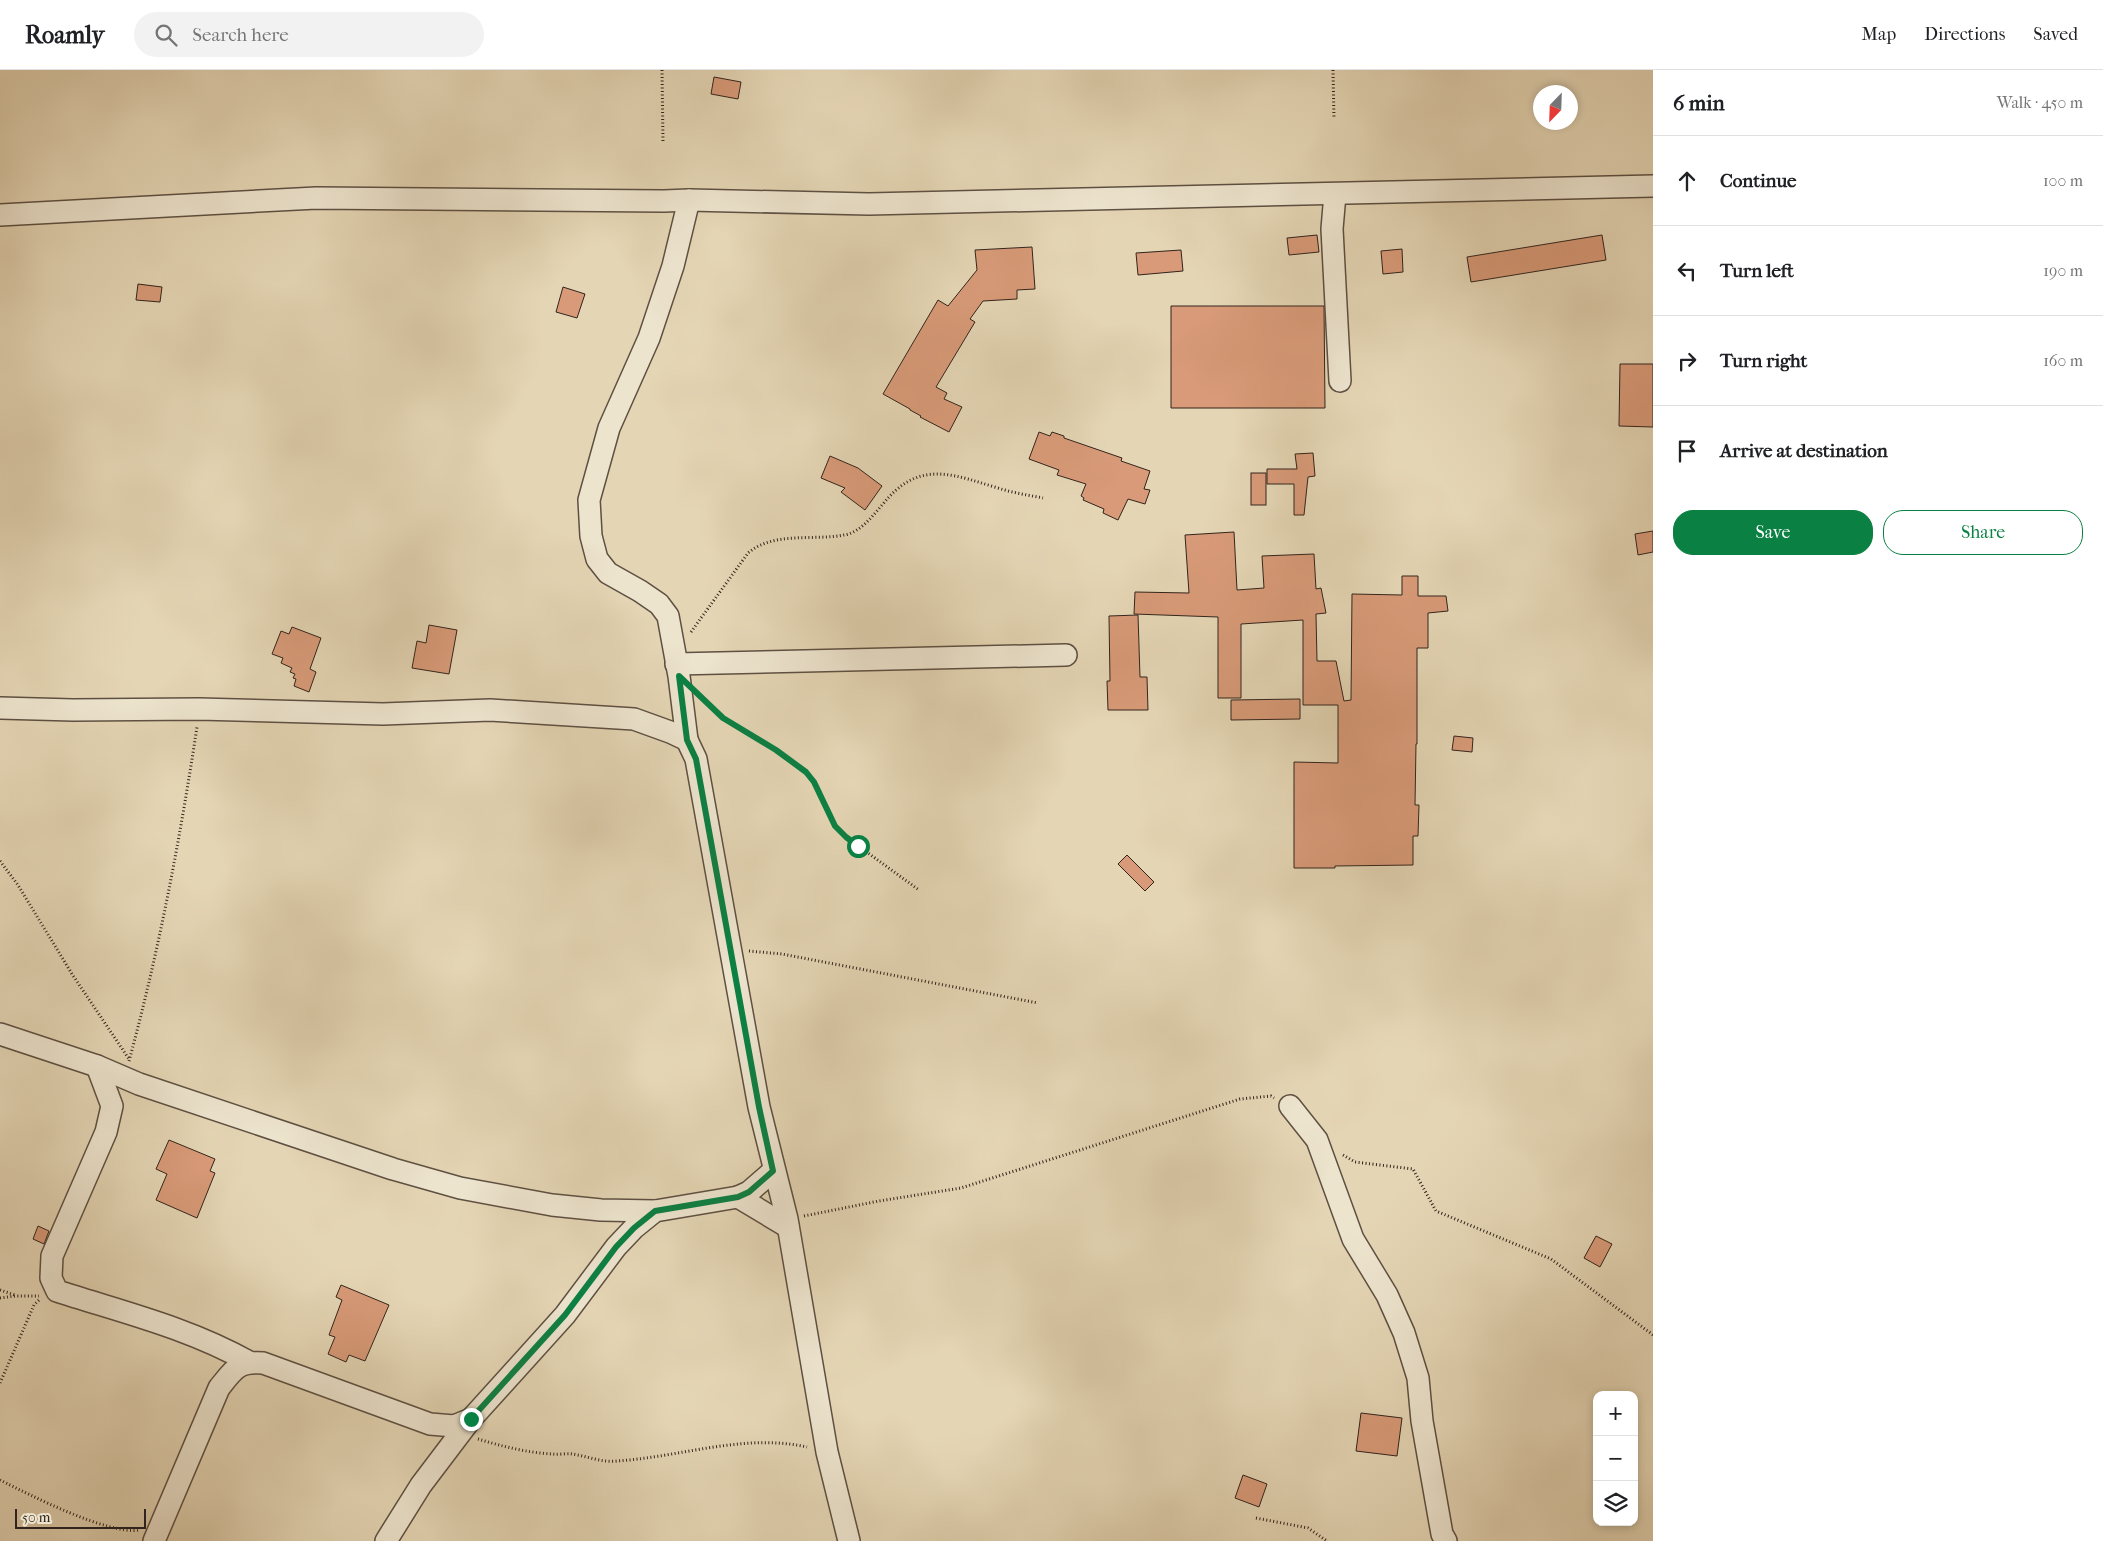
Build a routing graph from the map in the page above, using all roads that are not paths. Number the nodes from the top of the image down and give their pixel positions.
1 (1653, 186) edge
2 (1335, 194) junction
3 (689, 200) junction
4 (0, 215) edge
5 (1340, 381) dead end
6 (1066, 655) dead end
7 (677, 665) junction
8 (0, 708) edge
9 (687, 740) junction
10 (0, 1034) edge
11 (97, 1066) junction
12 (130, 1073) junction
13 (112, 1106) junction
14 (1290, 1106) road end
15 (773, 1171) junction
16 (738, 1197) junction
17 (655, 1211) junction
18 (787, 1223) junction
19 (219, 1345) junction
20 (249, 1362) junction
21 (219, 1388) junction
22 (466, 1426) junction
23 (157, 1534) edge
24 (386, 1541) edge
25 (849, 1541) edge
26 (1446, 1541) edge

1 - 2 street
2 - 3 street
2 - 5 street
3 - 4 street
3 - 7 street
6 - 7 street
7 - 9 street
8 - 9 street
9 - 15 street
10 - 11 street
11 - 12 street
11 - 13 street
12 - 13 street
12 - 17 street
13 - 19 street
14 - 26 street
15 - 16 street
15 - 18 street
16 - 17 street
16 - 18 street
17 - 22 street
18 - 25 street
19 - 20 street
19 - 21 street
20 - 21 street
20 - 22 street
21 - 23 street
22 - 24 street

